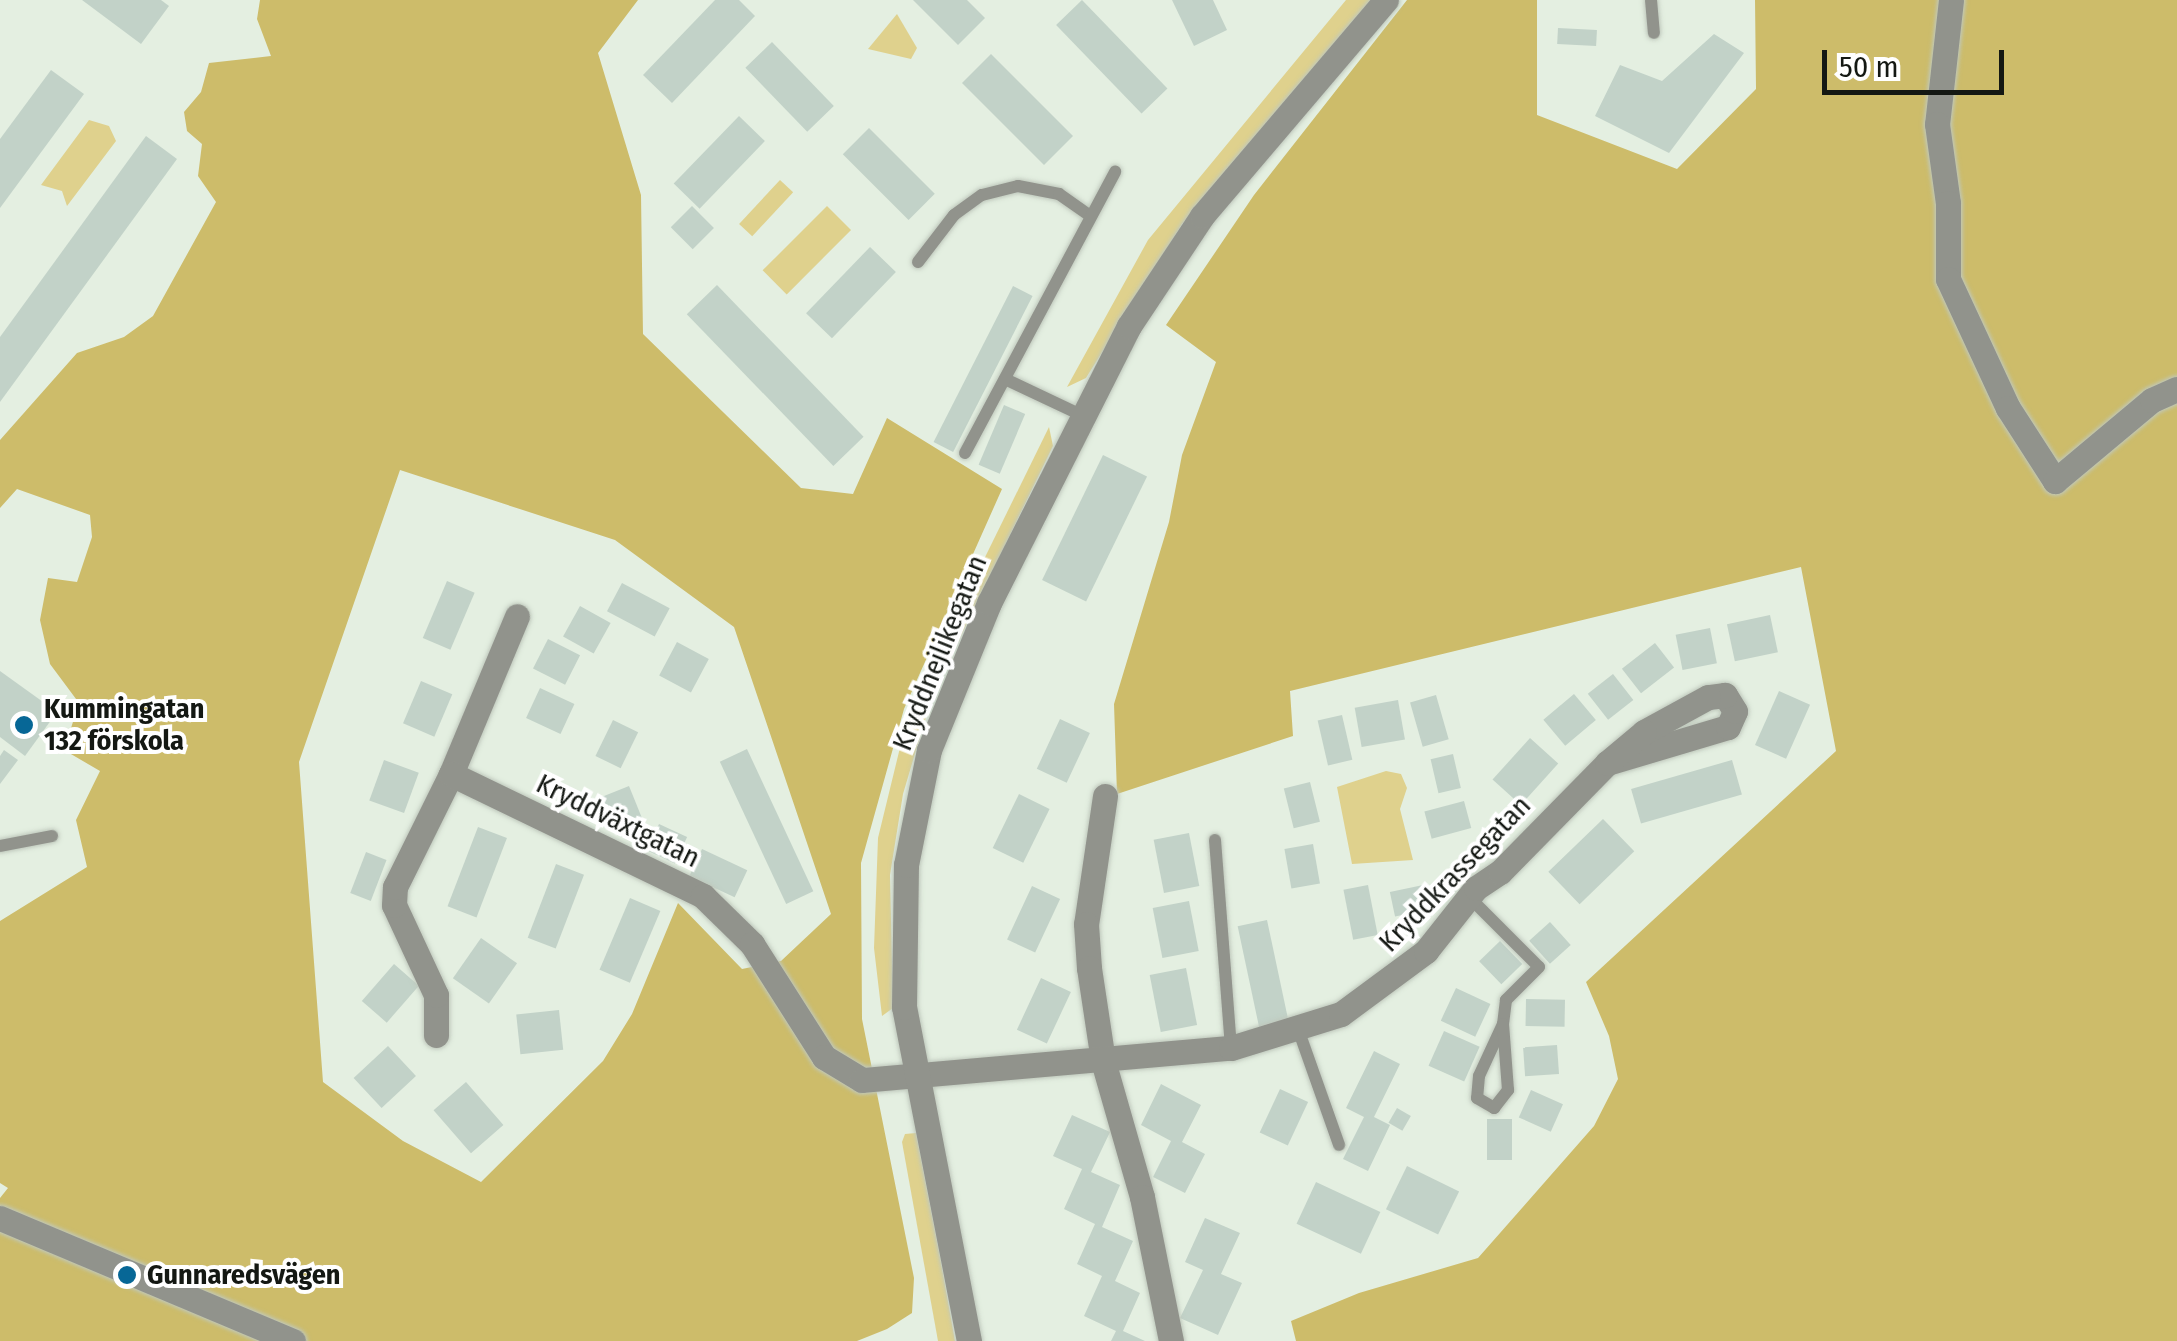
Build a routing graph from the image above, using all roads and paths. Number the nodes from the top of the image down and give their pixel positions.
1 (1386, 0) edge
2 (1651, 0) edge
3 (1951, 0) edge
4 (1654, 33) dead end
5 (1115, 172) dead end
6 (1088, 214) junction
7 (918, 262) dead end
8 (1005, 379) junction
9 (2177, 389) edge
10 (1081, 415) junction
11 (965, 453) dead end
12 (516, 616) dead end
13 (1606, 763) dead end
14 (451, 774) junction
15 (1105, 796) dead end
16 (52, 836) dead end
17 (1215, 840) dead end
18 (0, 846) edge
19 (1471, 899) junction
20 (1503, 1024) junction
21 (1298, 1029) junction
22 (436, 1035) dead end
23 (1230, 1048) junction
24 (1104, 1060) junction
25 (916, 1076) junction
26 (1339, 1144) dead end
27 (0, 1218) edge
28 (293, 1341) edge
29 (969, 1341) edge
30 (1171, 1341) edge

1 - 10 street, Kryddnejlikegatan
2 - 4 lane
3 - 9 street
5 - 6 lane
6 - 7 lane
6 - 8 lane
8 - 10 lane
8 - 11 lane
10 - 25 street, Kryddnejlikegatan
12 - 14 street
13 - 19 street, Kryddkrassegatan
14 - 22 street
14 - 25 street, Kryddväxtgatan
15 - 24 street
16 - 18 lane
17 - 23 lane
19 - 20 lane
19 - 21 street, Kryddkrassegatan
20 - 20 lane
21 - 23 street, Kryddkrassegatan
21 - 26 lane
23 - 24 street, Kryddkrassegatan
24 - 25 street, Kryddkrassegatan
24 - 30 street
25 - 29 street, Kryddnejlikegatan
27 - 28 street

